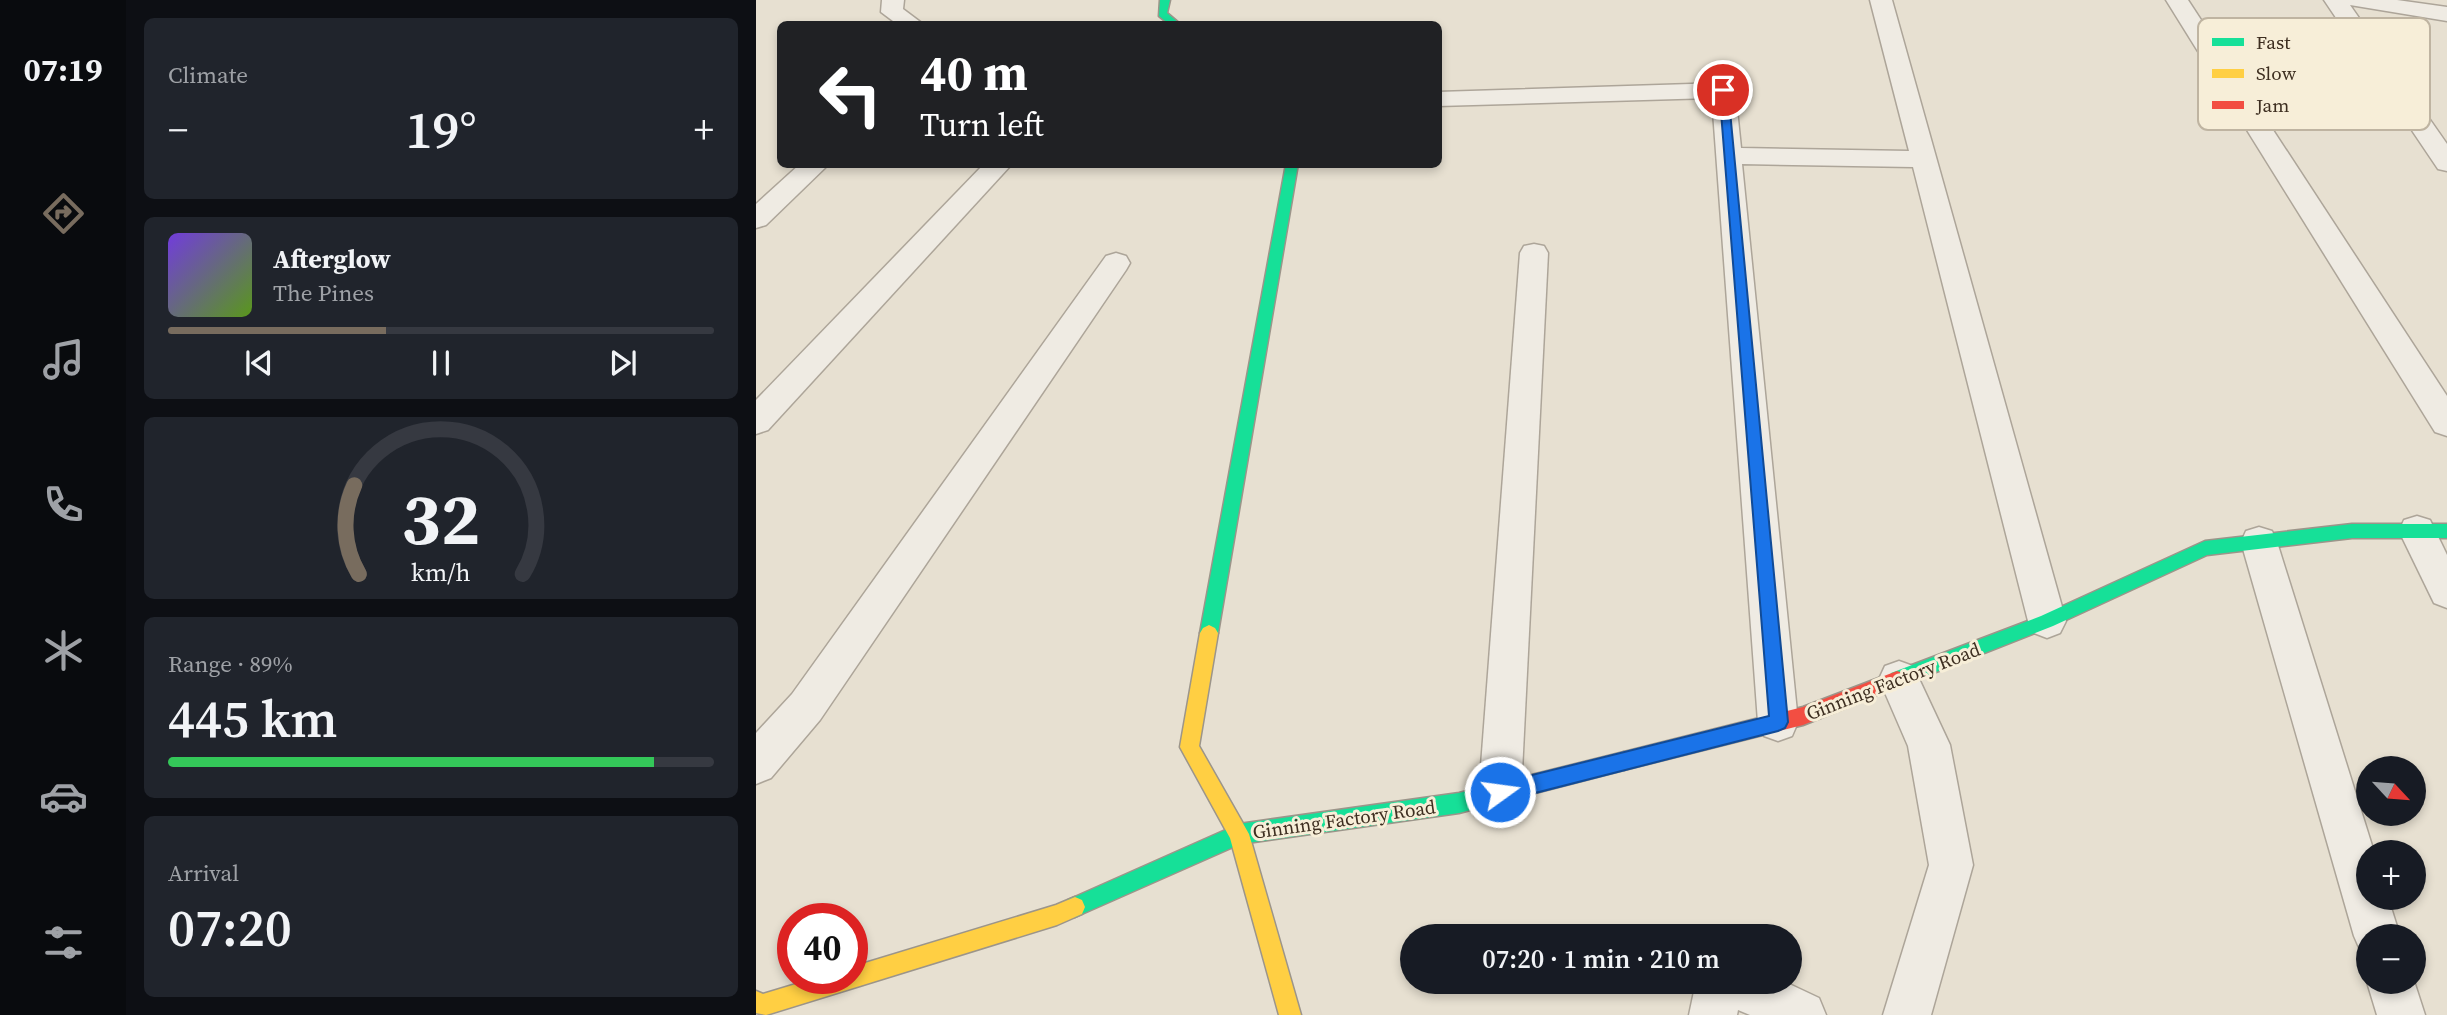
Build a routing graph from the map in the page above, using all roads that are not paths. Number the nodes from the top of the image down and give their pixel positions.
1 (894, 0) edge
2 (1165, 0) edge
3 (1881, 0) edge
4 (2177, 0) edge
5 (2334, 0) edge
6 (2354, 0) edge
7 (2447, 14) edge
8 (2346, 18) edge
9 (907, 21) edge
10 (1170, 21) edge
11 (2198, 33) edge
12 (1442, 99) edge
13 (2260, 130) edge
14 (2424, 130) edge
15 (1729, 156) junction
16 (1924, 159) junction
17 (2447, 163) edge
18 (812, 168) edge
19 (995, 168) edge
20 (1291, 168) edge
21 (756, 219) edge
22 (1534, 253) dead end
23 (1116, 262) dead end
24 (756, 421) edge
25 (2447, 423) edge
26 (2432, 531) edge
27 (2259, 542) junction
28 (2447, 592) edge
29 (2047, 621) junction
30 (1899, 679) junction
31 (1778, 722) junction
32 (756, 764) edge
33 (1500, 792) junction
34 (1239, 834) junction
35 (2373, 924) edge
36 (868, 973) edge
37 (801, 994) edge
38 (1717, 994) edge
39 (1757, 994) edge
40 (2395, 994) edge
41 (756, 1002) edge
42 (1290, 1015) edge
43 (1713, 1015) edge
44 (1802, 1015) edge
45 (1907, 1015) edge
46 (2401, 1015) edge

1 - 9 street
2 - 10 street
3 - 16 street
4 - 11 street
5 - 8 street
6 - 7 street
12 - 15 street
13 - 25 street
14 - 17 street
15 - 16 street
15 - 31 street
16 - 29 street
18 - 21 street
19 - 24 street
20 - 34 street
22 - 33 street
23 - 32 street
26 - 27 street, Ginning Factory Road
26 - 28 street
27 - 29 street, Ginning Factory Road
27 - 35 street
29 - 30 street, Ginning Factory Road
30 - 31 street, Ginning Factory Road
30 - 45 street
31 - 33 street, Ginning Factory Road
33 - 34 street, Ginning Factory Road
34 - 36 street, Ginning Factory Road
34 - 42 street
37 - 41 street, Ginning Factory Road
38 - 43 street
39 - 44 street
40 - 46 street

